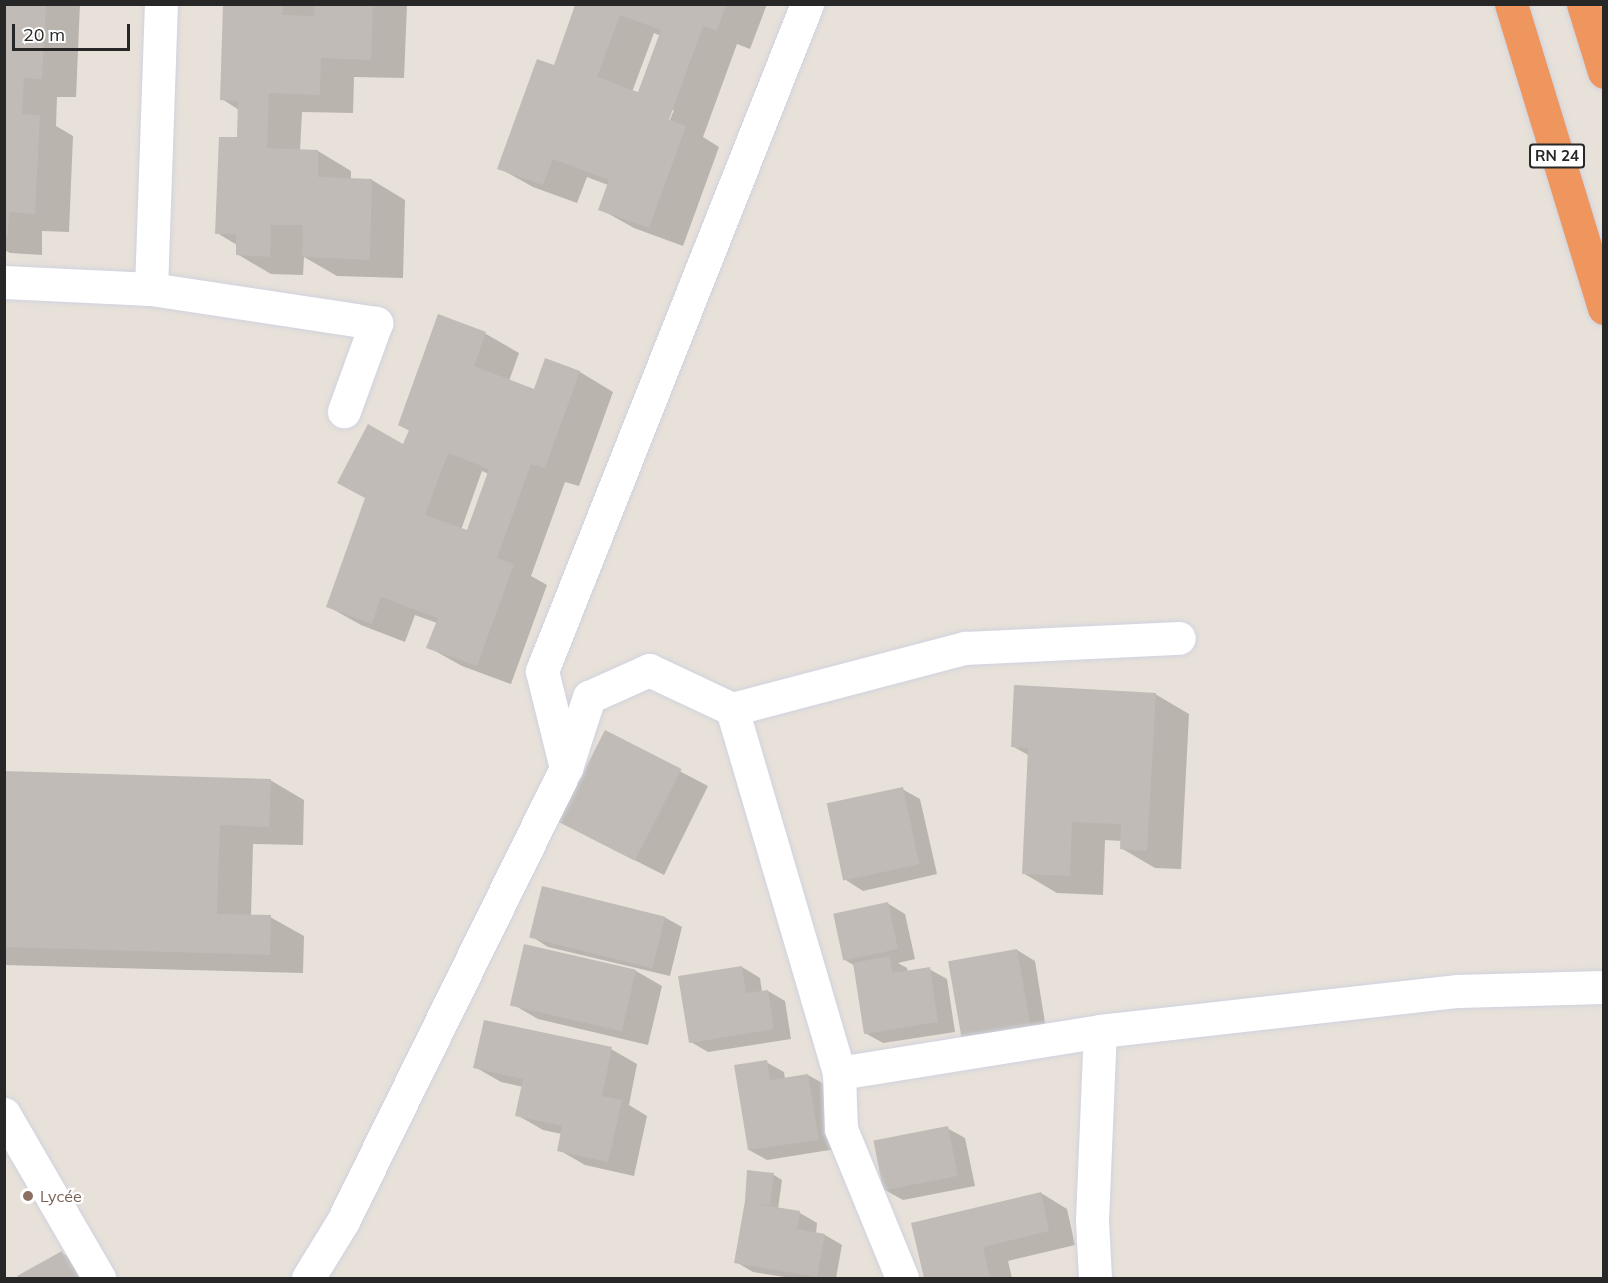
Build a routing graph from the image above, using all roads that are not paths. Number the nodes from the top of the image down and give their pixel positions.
1 (161, 4) edge
2 (807, 4) edge
3 (1510, 4) edge
4 (1583, 4) edge
5 (1604, 72) edge
6 (4, 282) edge
7 (151, 289) junction
8 (1604, 308) edge
9 (344, 411) dead end
10 (1179, 638) dead end
11 (542, 671) junction
12 (589, 697) junction
13 (732, 709) junction
14 (566, 768) junction
15 (1604, 987) edge
16 (1100, 1031) junction
17 (839, 1073) junction
18 (4, 1114) edge
19 (99, 1278) edge
20 (308, 1278) edge
21 (902, 1278) edge
22 (1095, 1278) edge

1 - 7 street
2 - 11 street
3 - 8 highway, RN 24
4 - 5 highway
6 - 7 street
7 - 9 street
10 - 13 street
11 - 12 street
11 - 14 street
12 - 13 street
12 - 14 street
13 - 17 street
14 - 20 street
15 - 16 street
16 - 17 street
16 - 22 street
17 - 21 street
18 - 19 street

